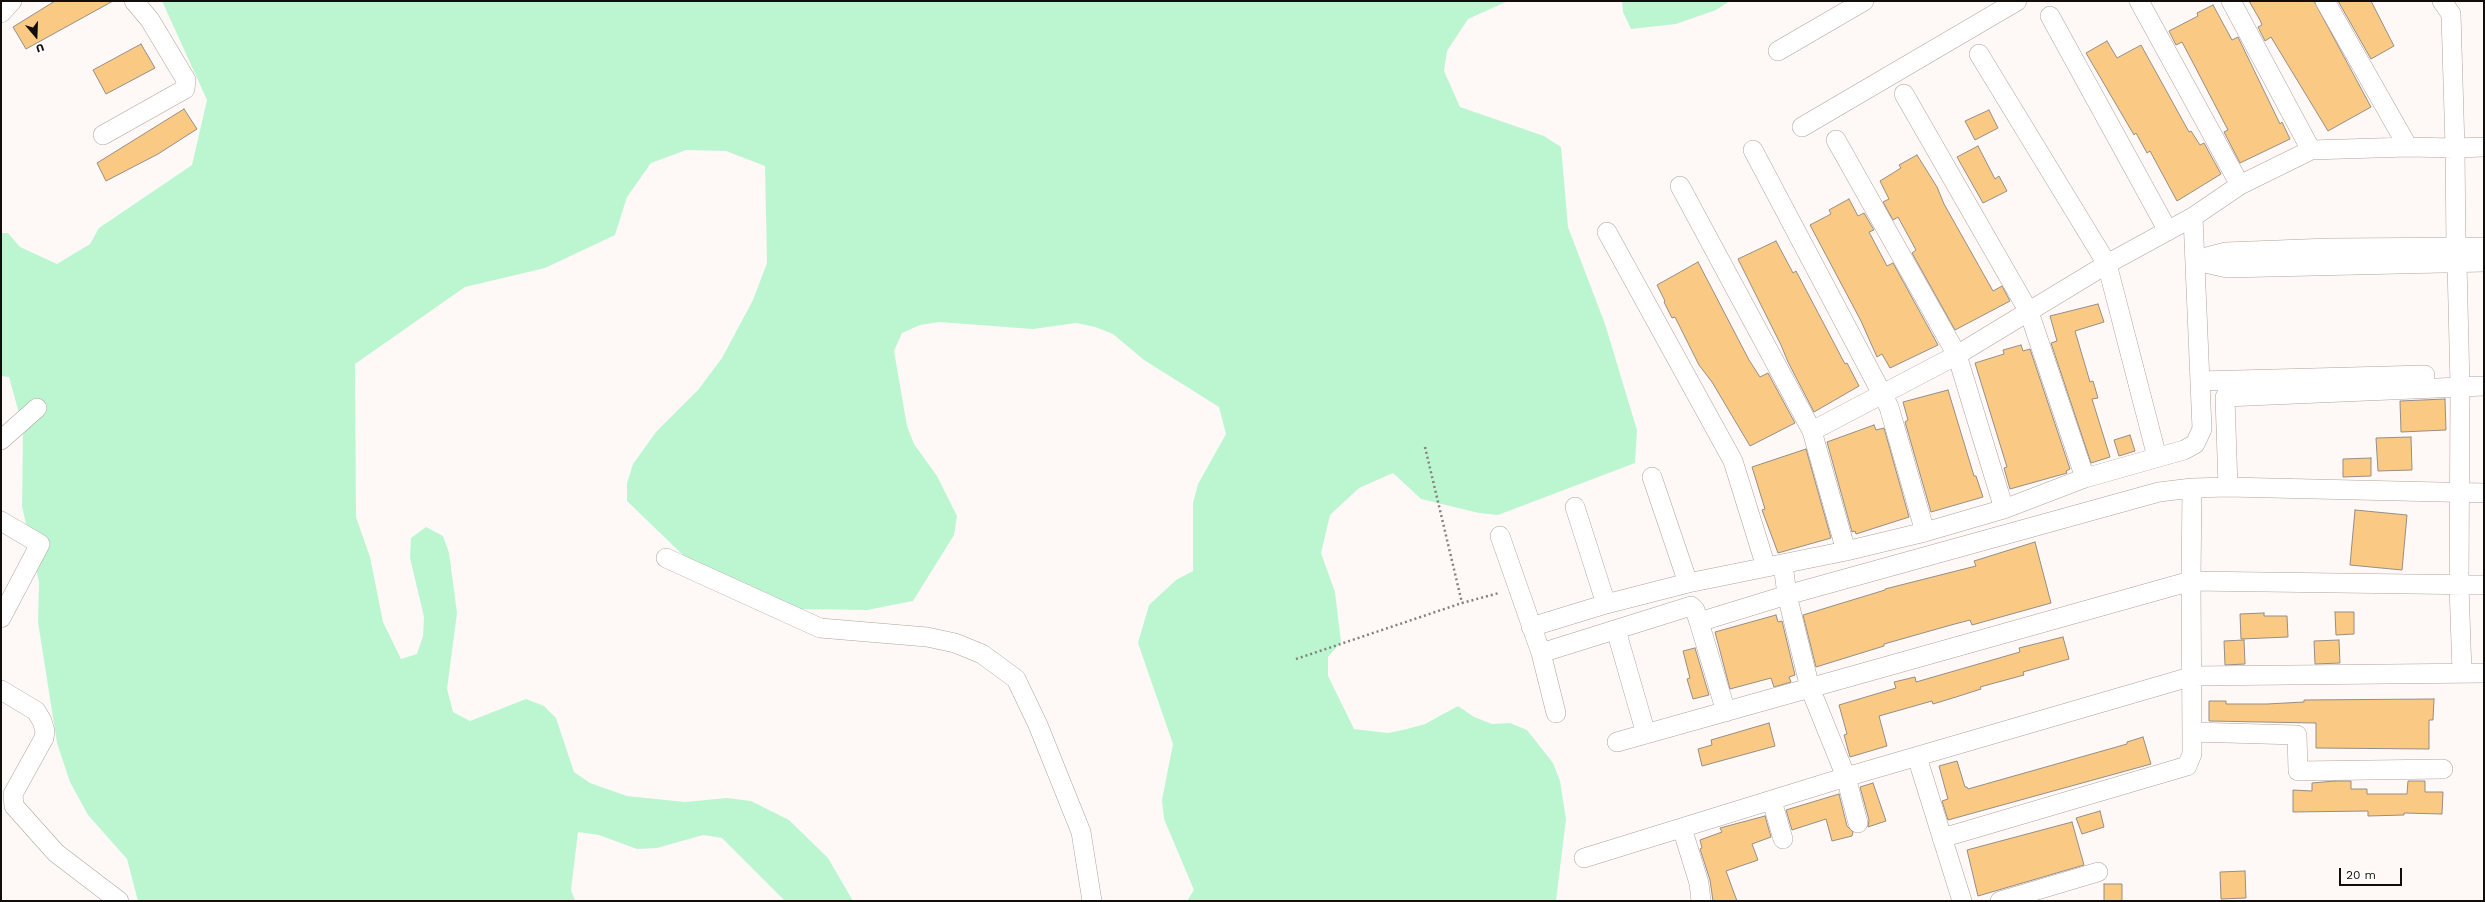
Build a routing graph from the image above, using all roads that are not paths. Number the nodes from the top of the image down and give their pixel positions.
1 (12, 1) edge
2 (134, 1) edge
3 (1864, 1) edge
4 (2017, 1) edge
5 (2139, 1) edge
6 (2231, 1) edge
7 (2325, 1) edge
8 (2448, 5) edge
9 (1, 13) edge
10 (2050, 16) dead end
11 (1778, 51) dead end
12 (1979, 54) dead end
13 (1904, 94) dead end
14 (1802, 127) dead end
15 (103, 135) dead end
16 (1836, 140) dead end
17 (2408, 147) junction
18 (2484, 147) edge
19 (2455, 148) junction
20 (1753, 150) dead end
21 (2311, 150) junction
22 (2240, 185) junction
23 (1680, 186) dead end
24 (2193, 217) junction
25 (2168, 231) junction
26 (1608, 232) dead end
27 (2484, 247) edge
28 (2456, 255) junction
29 (2195, 260) junction
30 (2484, 262) edge
31 (2107, 264) junction
32 (2029, 312) junction
33 (1957, 355) junction
34 (2484, 373) edge
35 (2460, 380) junction
36 (2200, 381) junction
37 (2484, 386) edge
38 (1883, 395) junction
39 (37, 408) dead end
40 (1812, 431) junction
41 (1, 440) edge
42 (2157, 457) junction
43 (1652, 477) dead end
44 (2085, 478) junction
45 (2228, 487) junction
46 (2192, 488) junction
47 (2459, 493) junction
48 (2484, 493) edge
49 (1575, 507) dead end
50 (2004, 509) junction
51 (1, 522) edge
52 (1925, 532) junction
53 (1500, 536) dead end
54 (1846, 551) junction
55 (666, 558) dead end
56 (1775, 565) junction
57 (2191, 581) junction
58 (1688, 583) junction
59 (2484, 585) edge
60 (2459, 586) junction
61 (1787, 595) junction
62 (1606, 604) junction
63 (1, 618) edge
64 (1699, 622) junction
65 (1531, 627) junction
66 (1616, 630) junction
67 (1541, 653) junction
68 (2484, 673) edge
69 (2462, 674) junction
70 (2193, 676) junction
71 (1810, 688) junction
72 (1, 690) edge
73 (1726, 712) junction
74 (1556, 713) dead end
75 (2192, 732) junction
76 (1646, 734) junction
77 (1617, 742) dead end
78 (1917, 757) junction
79 (2443, 769) dead end
80 (1846, 777) junction
81 (1772, 801) junction
82 (1858, 823) dead end
83 (1682, 828) junction
84 (1942, 838) junction
85 (1783, 840) dead end
86 (1584, 858) dead end
87 (2098, 872) dead end
88 (119, 901) edge
89 (1092, 901) edge
90 (1701, 901) edge
91 (1962, 901) edge
92 (2000, 901) edge

1 - 9 street
2 - 15 street
3 - 11 street
4 - 14 street
5 - 22 street
6 - 21 street
7 - 17 street
8 - 19 street
10 - 25 street
12 - 31 street
13 - 32 street
16 - 33 street
17 - 19 street
17 - 21 street
18 - 19 street
19 - 28 street
20 - 38 street
21 - 22 street
22 - 24 street
23 - 40 street
24 - 25 street
24 - 29 street
25 - 31 street
26 - 56 street
27 - 28 street
28 - 29 street
28 - 30 street
28 - 35 street
29 - 36 street
31 - 32 street
31 - 42 street
32 - 33 street
32 - 44 street
33 - 38 street
33 - 50 street
34 - 35 street
35 - 36 street
35 - 37 street
35 - 45 street
35 - 47 street
36 - 42 street
38 - 40 street
38 - 52 street
39 - 41 street
40 - 54 street
42 - 44 street
43 - 58 street
44 - 50 street
45 - 46 street
45 - 47 street
46 - 57 street
46 - 61 street
47 - 48 street
47 - 60 street
49 - 62 street
50 - 52 street
51 - 63 street
52 - 54 street
53 - 65 street
54 - 56 street
55 - 89 street
56 - 58 street
56 - 61 street
57 - 60 street
57 - 70 street
57 - 71 street
58 - 62 street
59 - 60 street
60 - 69 street
61 - 64 street
61 - 71 street
62 - 65 street
64 - 66 street
64 - 73 street
65 - 67 street
66 - 67 street
66 - 76 street
67 - 74 street
68 - 69 street
69 - 70 street
70 - 75 street
70 - 78 street
71 - 73 street
71 - 80 street
72 - 88 street
73 - 76 street
75 - 79 street
75 - 84 street
76 - 77 street
78 - 80 street
78 - 84 street
80 - 81 street
80 - 82 street
81 - 83 street
81 - 85 street
83 - 86 street
83 - 90 street
84 - 91 street
87 - 92 street

